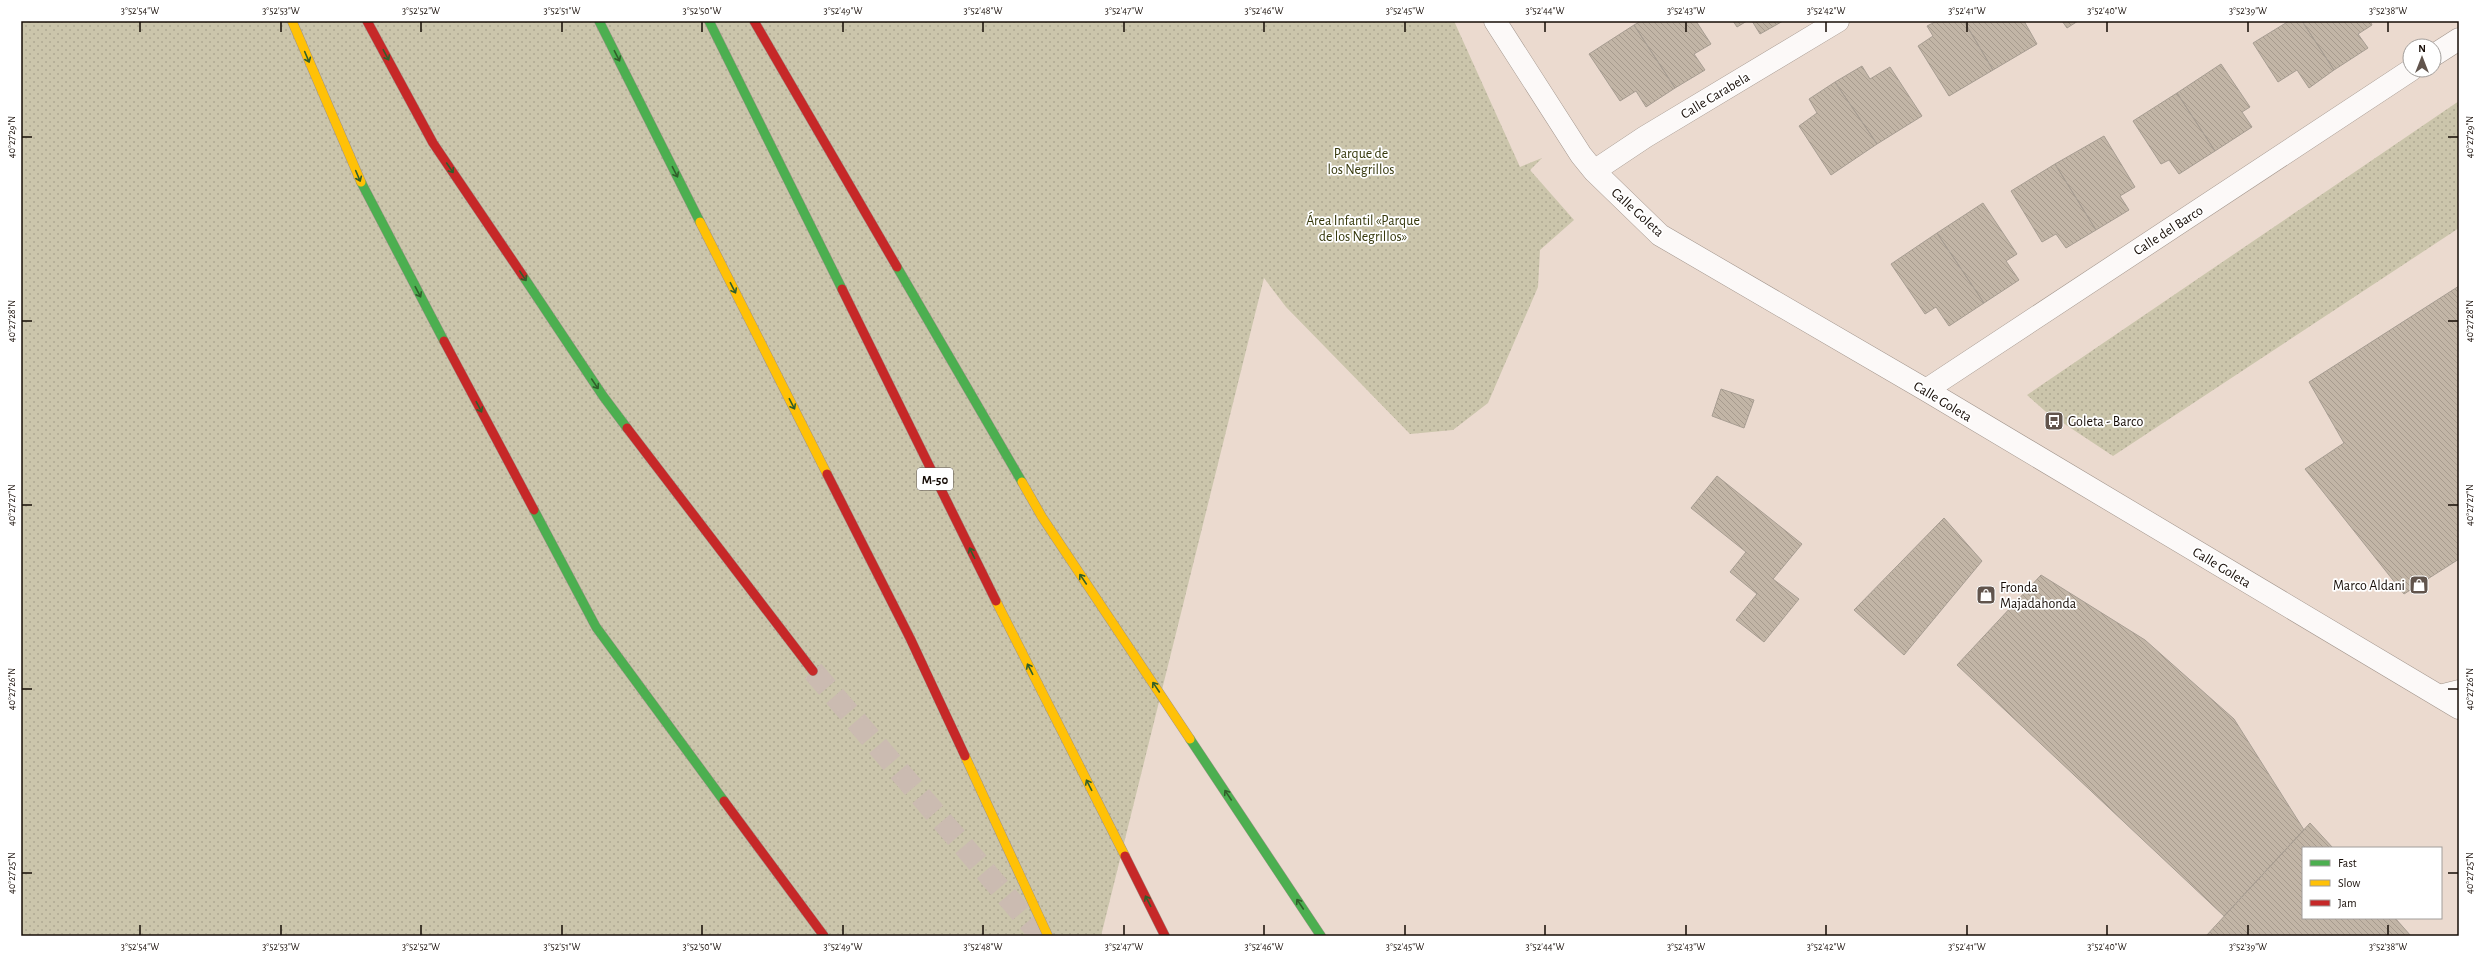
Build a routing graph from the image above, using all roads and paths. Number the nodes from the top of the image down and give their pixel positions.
1 (292, 21) edge
2 (367, 21) edge
3 (599, 21) edge
4 (709, 21) edge
5 (754, 21) edge
6 (1494, 21) edge
7 (1838, 21) edge
8 (2459, 39) edge
9 (2442, 50) edge
10 (2402, 76) edge
11 (1594, 172) junction
12 (1926, 390) junction
13 (813, 671) tunnel mouth
14 (2459, 689) edge
15 (2435, 694) junction
16 (2459, 708) edge
17 (824, 936) edge
18 (1048, 936) edge
19 (1165, 936) edge
20 (1322, 936) edge

1 -> 17 highway
2 -> 13 highway
3 -> 18 highway
19 -> 4 highway, M-50
20 -> 5 highway
6 - 11 street, Calle Goleta
7 - 11 street, Calle Carabela
8 - 9 street
10 - 12 street, Calle del Barco
11 - 12 street, Calle Goleta
12 - 15 street, Calle Goleta
14 - 15 lane
15 - 16 street, Calle Goleta

